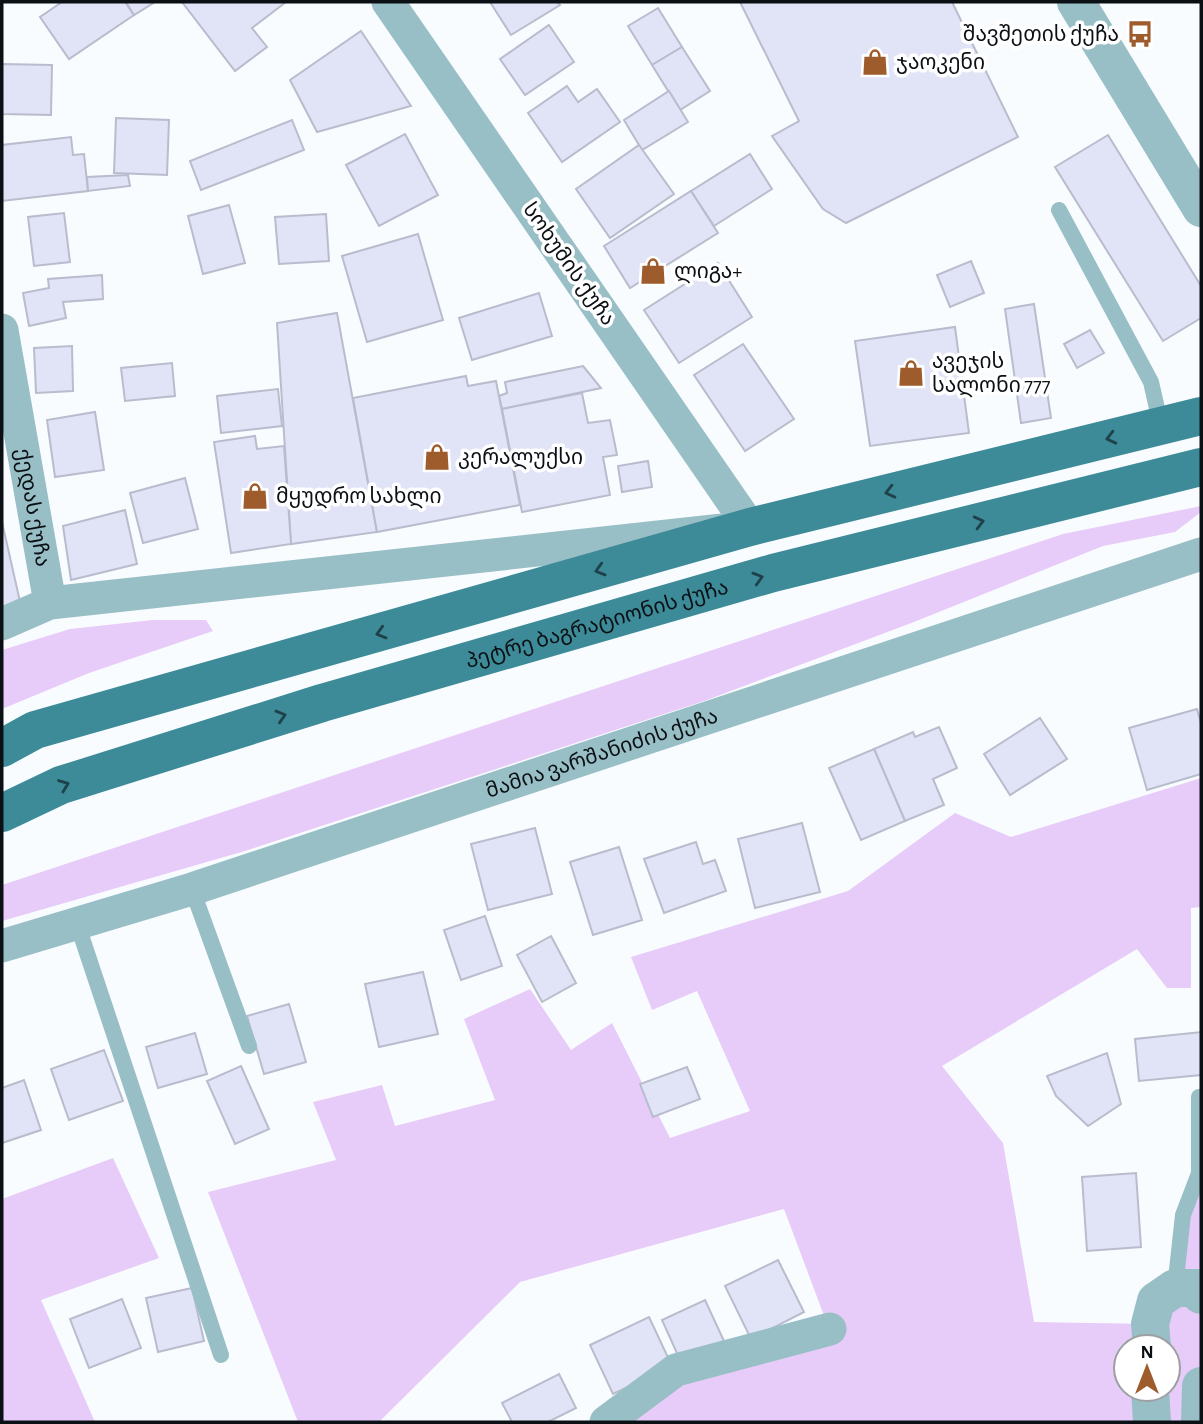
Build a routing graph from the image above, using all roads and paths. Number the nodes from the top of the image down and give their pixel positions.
1 (388, 2) edge
2 (1076, 2) edge
3 (1201, 208) edge
4 (1059, 210) dead end
5 (2, 330) edge
6 (1201, 399) edge
7 (1201, 416) edge
8 (1161, 426) junction
9 (1191, 473) edge
10 (750, 527) junction
11 (1201, 554) edge
12 (50, 603) junction
13 (2, 624) edge
14 (2, 748) edge
15 (2, 813) edge
16 (192, 889) junction
17 (77, 923) junction
18 (2, 946) edge
19 (249, 1046) dead end
20 (1199, 1097) dead end
21 (1200, 1169) edge
22 (1188, 1292) edge
23 (830, 1329) dead end
24 (1151, 1333) edge
25 (221, 1355) dead end
26 (1201, 1385) edge
27 (1151, 1403) edge
28 (606, 1422) edge
29 (1152, 1422) edge
30 (1200, 1422) edge

1 - 10 street, სოხუმის ქუჩა
2 - 3 street
4 - 8 lane
5 - 12 street, ქედას ქუჩა
6 - 8 main road
7 - 8 main road
8 -> 10 main road
15 -> 9 main road, პეტრე ბაგრატიონის ქუჩა
10 - 12 street
10 -> 14 main road
11 - 16 street, მამია ვარშანიძის ქუჩა
12 - 13 street
16 - 17 street, მამია ვარშანიძის ქუჩა
16 - 19 lane
17 - 18 street, მამია ვარშანიძის ქუჩა
17 - 25 lane
20 - 21 lane
21 - 22 lane
22 - 24 street
23 - 28 street
26 - 30 street
27 - 29 street

